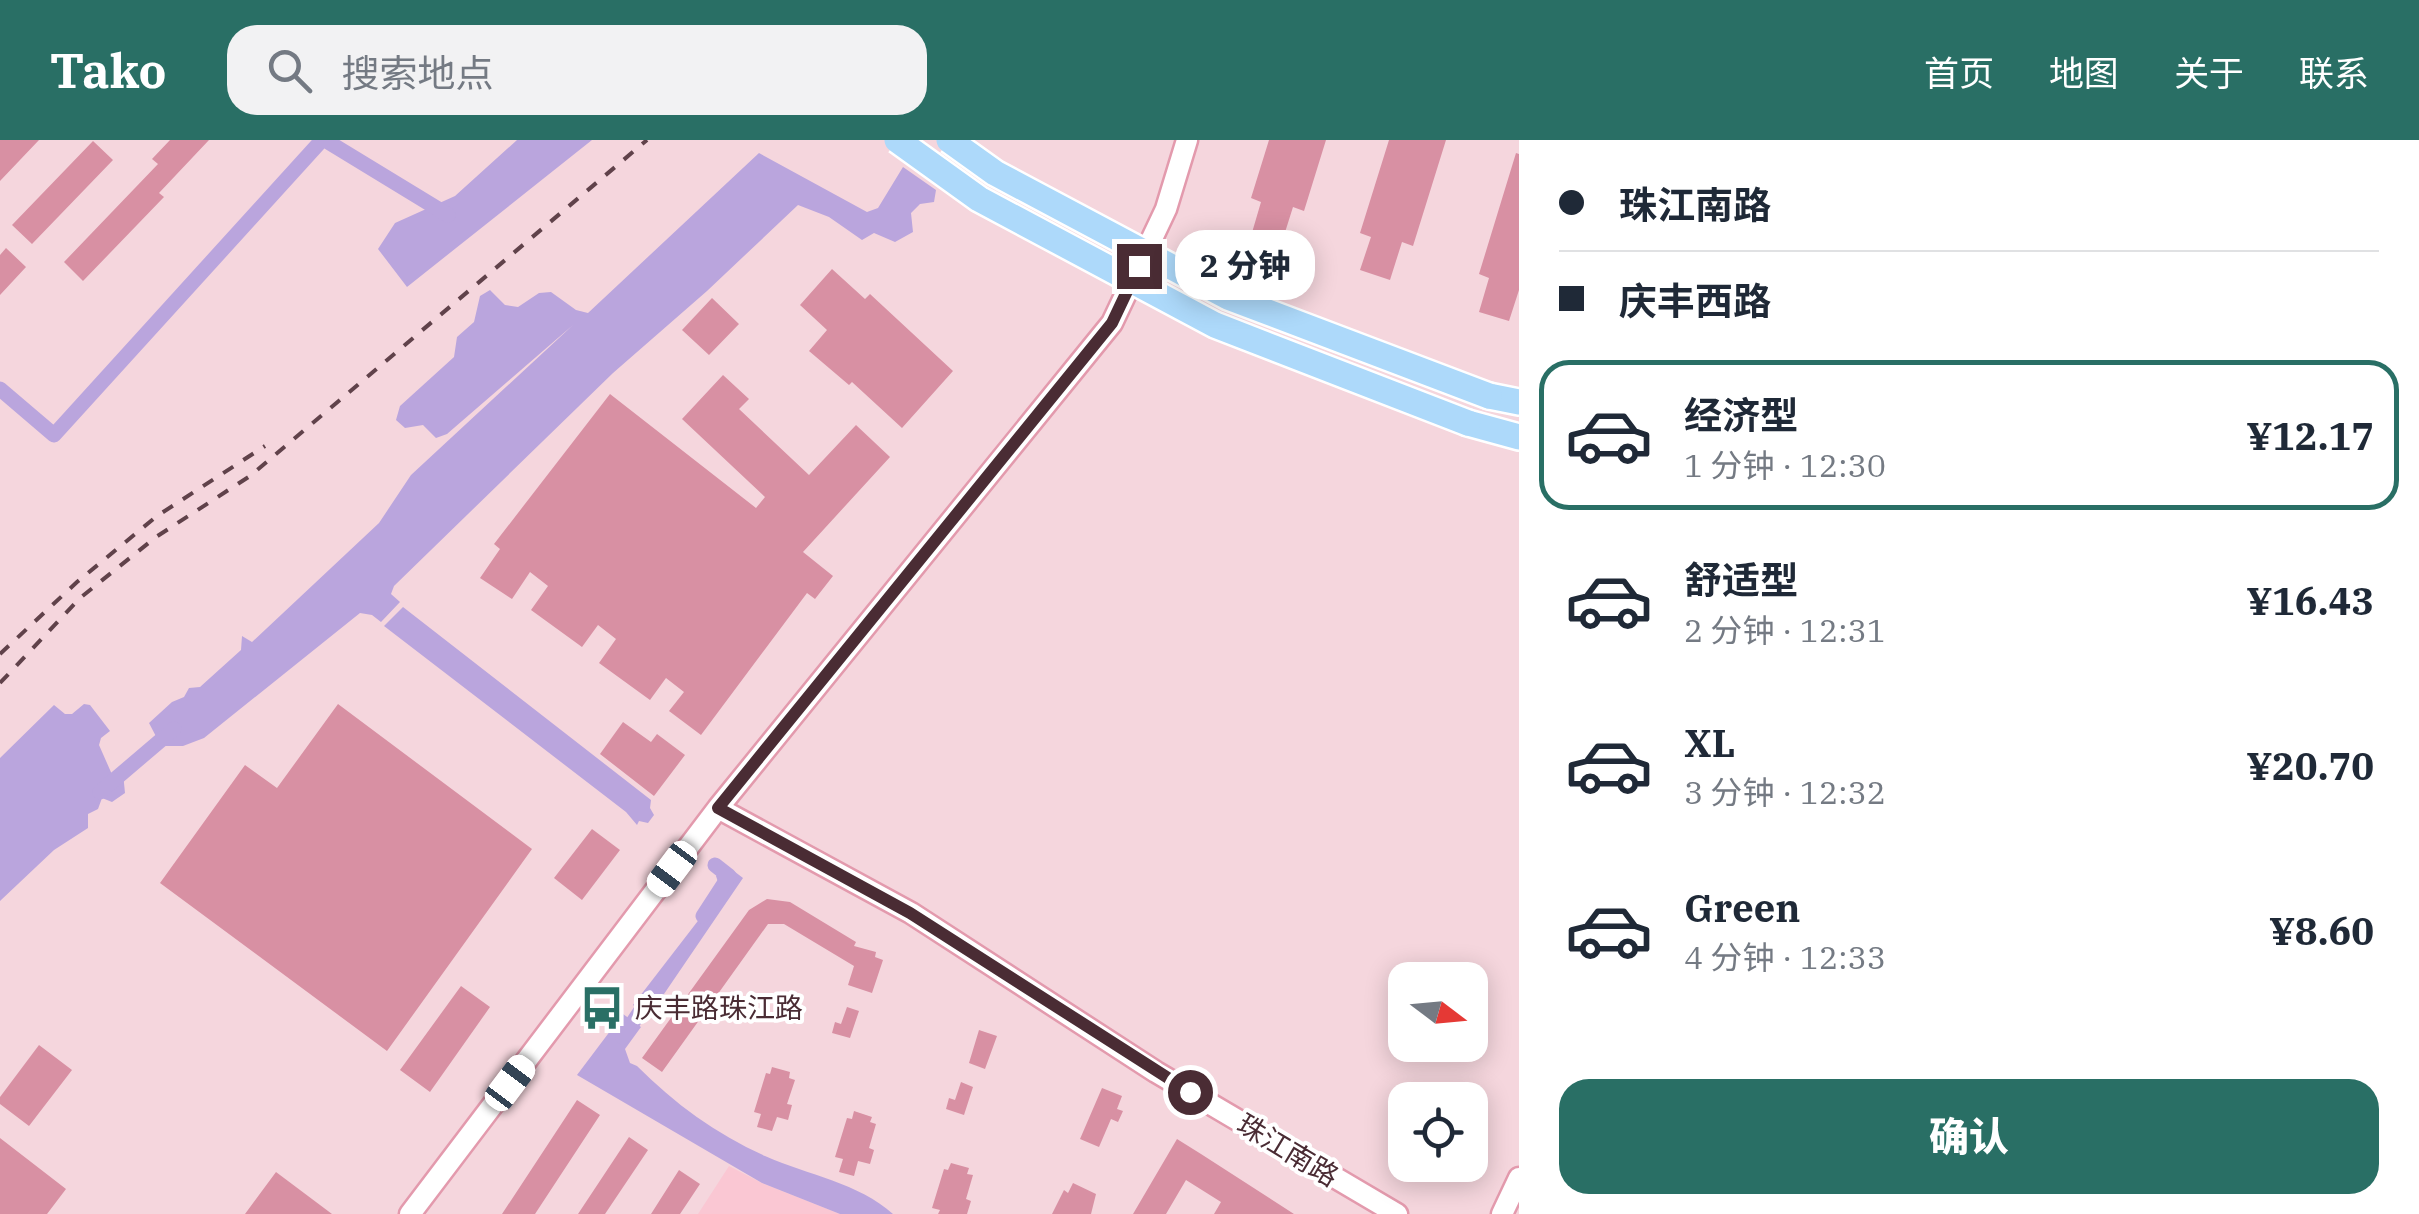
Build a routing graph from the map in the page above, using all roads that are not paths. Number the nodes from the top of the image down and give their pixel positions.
1 (897, 140) edge
2 (949, 140) edge
3 (1187, 140) edge
4 (1519, 402) edge
5 (1519, 437) edge
6 (718, 808) junction
7 (1519, 1178) edge
8 (410, 1214) edge
9 (1396, 1214) edge
10 (1502, 1214) edge

1 - 5 main road, bridge
2 - 4 main road, bridge
3 - 6 street
6 - 8 street
6 - 9 street, 珠江南路
7 - 10 street

